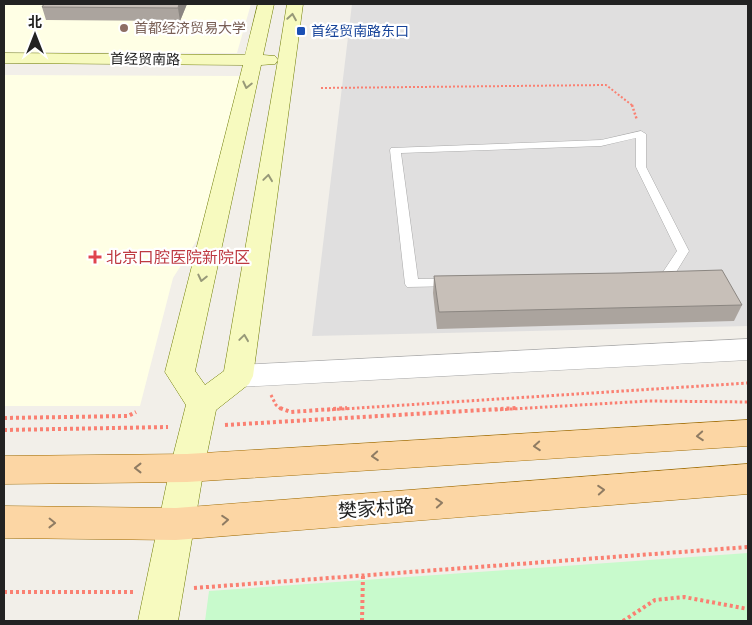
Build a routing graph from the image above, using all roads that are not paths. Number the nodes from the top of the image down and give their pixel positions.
1 (266, 4) edge
2 (295, 4) edge
3 (4, 58) edge
4 (253, 60) junction
5 (286, 60) junction
6 (641, 134) joint
7 (748, 349) edge
8 (238, 376) junction
9 (200, 415) junction
10 (748, 433) edge
11 (187, 468) junction
12 (4, 470) edge
13 (748, 479) edge
14 (4, 522) edge
15 (176, 524) junction
16 (161, 606) edge

1 - 4 street
5 -> 2 street
3 - 4 street, 首经贸南路
4 - 5 street, 首经贸南路
4 -> 9 street
8 -> 5 street
6 - 6 lane
7 - 8 street
8 - 9 street
9 - 11 street
10 -> 11 main road
11 -> 12 main road
11 - 15 street
15 -> 13 main road, 樊家村路
14 -> 15 main road, 樊家村路
15 - 16 street

